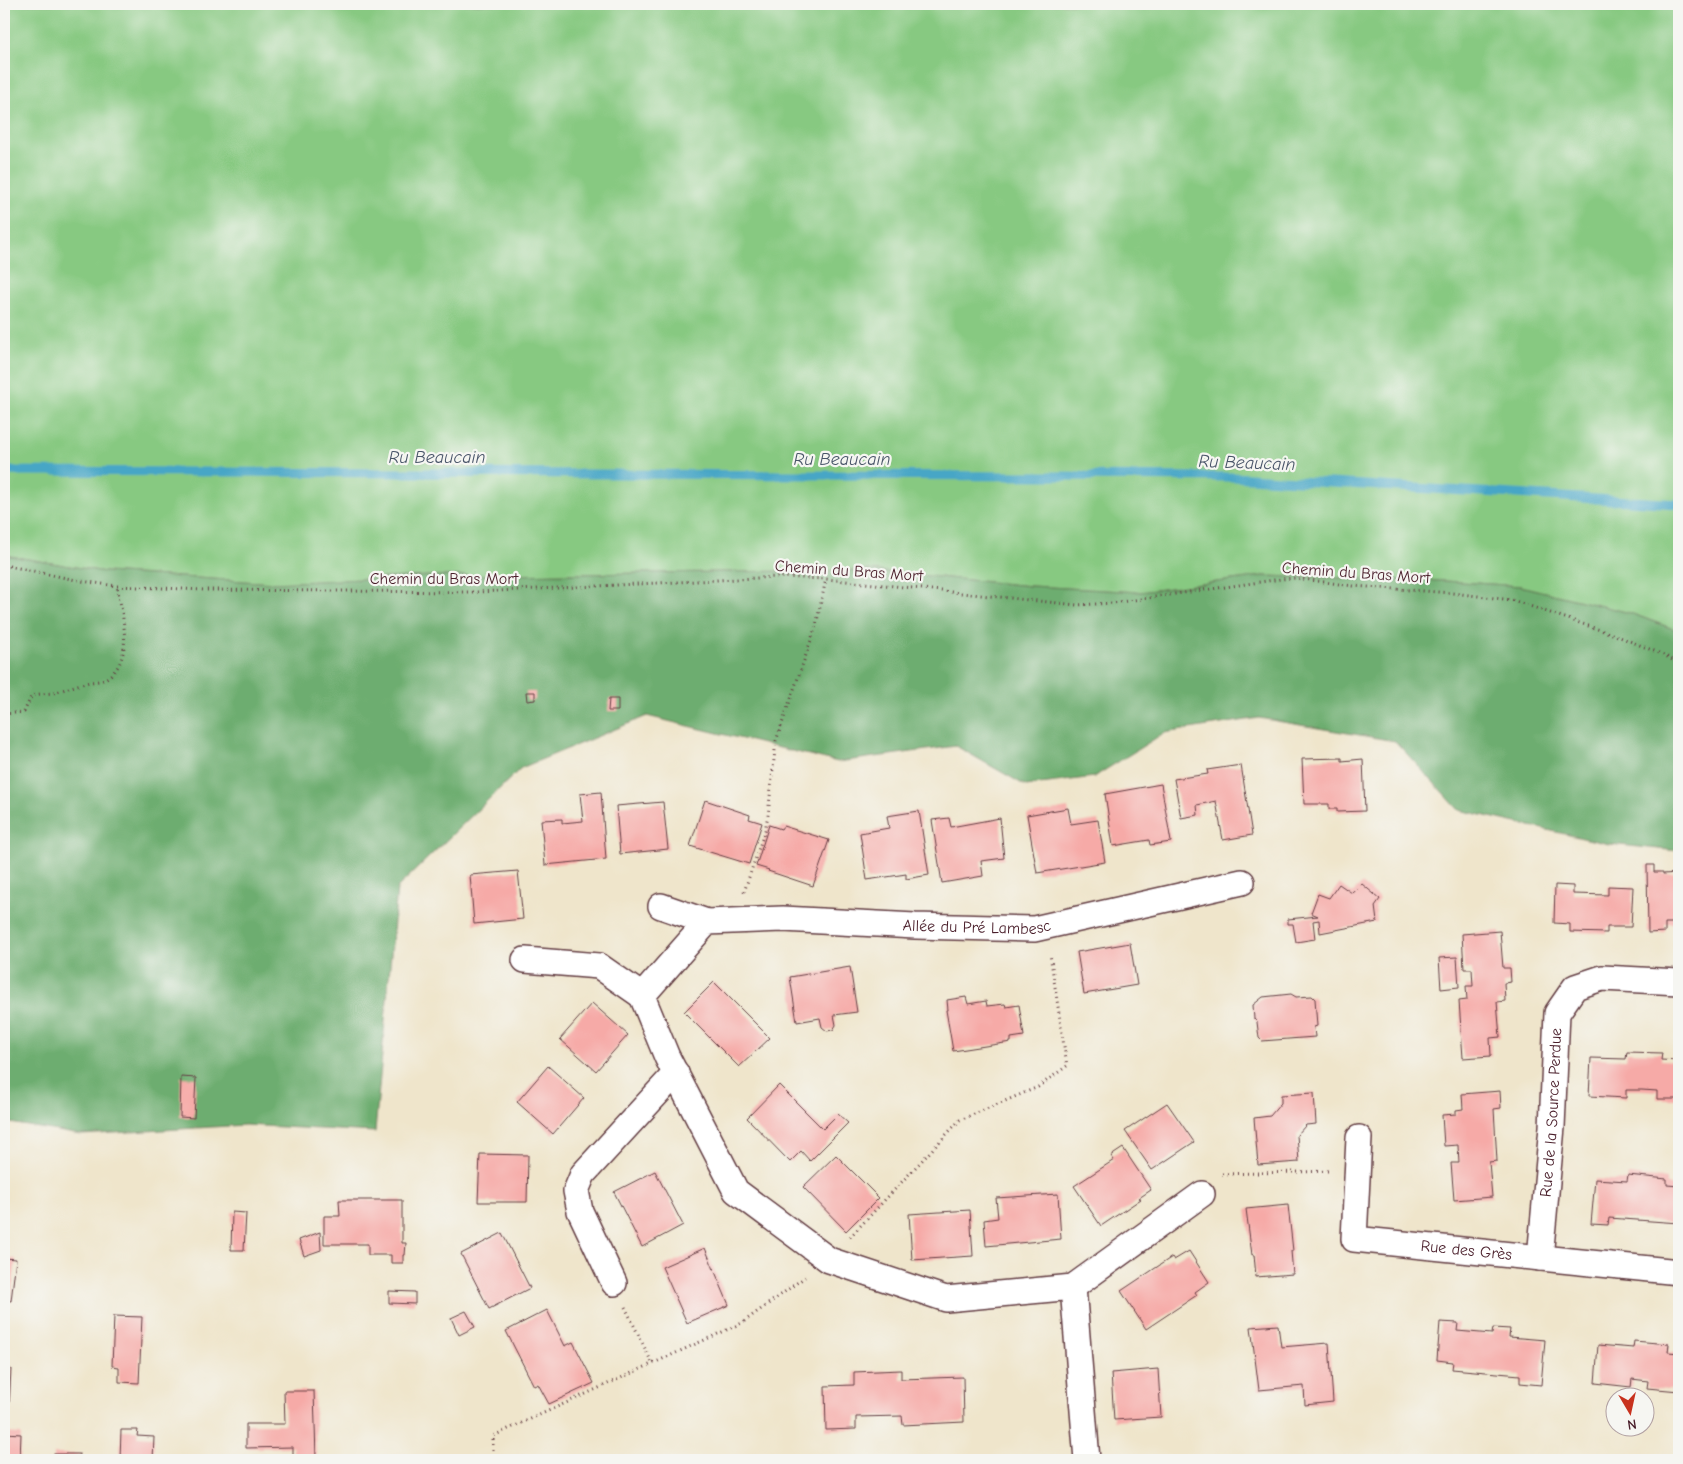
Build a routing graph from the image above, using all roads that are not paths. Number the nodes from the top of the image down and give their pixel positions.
1 (1242, 882) dead end
2 (661, 906) dead end
3 (707, 922) junction
4 (525, 960) dead end
5 (1679, 982) edge
6 (642, 996) junction
7 (676, 1073) junction
8 (1359, 1138) dead end
9 (1202, 1194) road end
10 (1540, 1258) junction
11 (1679, 1272) edge
12 (614, 1283) road end
13 (1073, 1287) junction
14 (1087, 1460) edge

1 - 3 street, Allée du Pré Lambesc
2 - 3 street, Allée du Pré Lambesc
3 - 6 street
4 - 6 street
5 - 10 street, Rue de la Source Perdue
6 - 7 street
7 - 12 street
7 - 13 street
8 - 10 street, Rue des Grès
9 - 13 street
10 - 11 street, Rue des Grès
13 - 14 street

